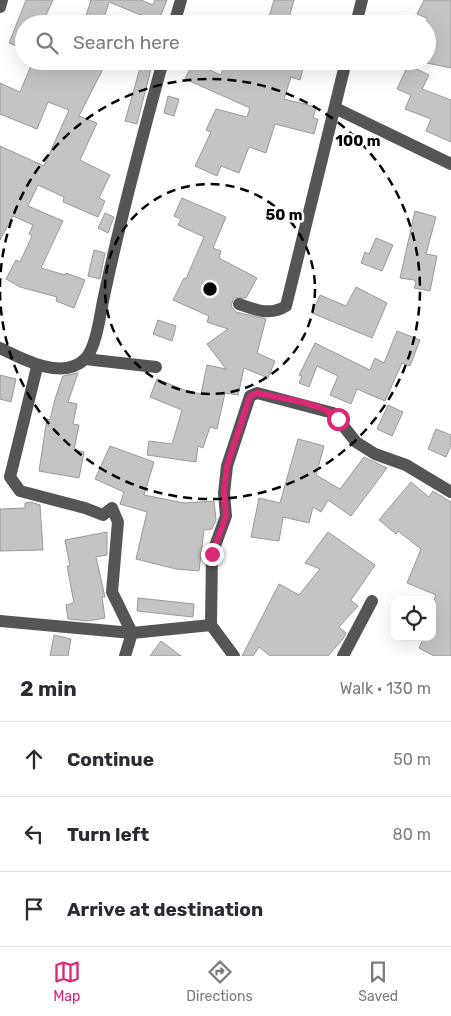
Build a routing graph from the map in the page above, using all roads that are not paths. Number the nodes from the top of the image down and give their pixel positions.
1 (2, 0) edge
2 (180, 0) edge
3 (362, 0) edge
4 (0, 7) edge
5 (176, 15) edge
6 (358, 15) edge
7 (161, 70) edge
8 (344, 70) edge
9 (335, 108) junction
10 (451, 164) edge
11 (239, 304) dead end
12 (0, 348) edge
13 (85, 359) junction
14 (37, 366) junction
15 (156, 367) dead end
16 (451, 492) edge
17 (372, 601) dead end
18 (0, 621) edge
19 (211, 626) junction
20 (132, 633) junction
21 (125, 656) edge
22 (234, 656) edge
23 (342, 656) edge

1 - 4 street
2 - 5 street
3 - 6 street
7 - 13 street
8 - 9 street
9 - 10 street
9 - 11 street
12 - 14 street
13 - 14 street
13 - 15 street
14 - 20 street
16 - 19 street
17 - 23 street
18 - 20 street
19 - 20 street
19 - 22 street
20 - 21 street

